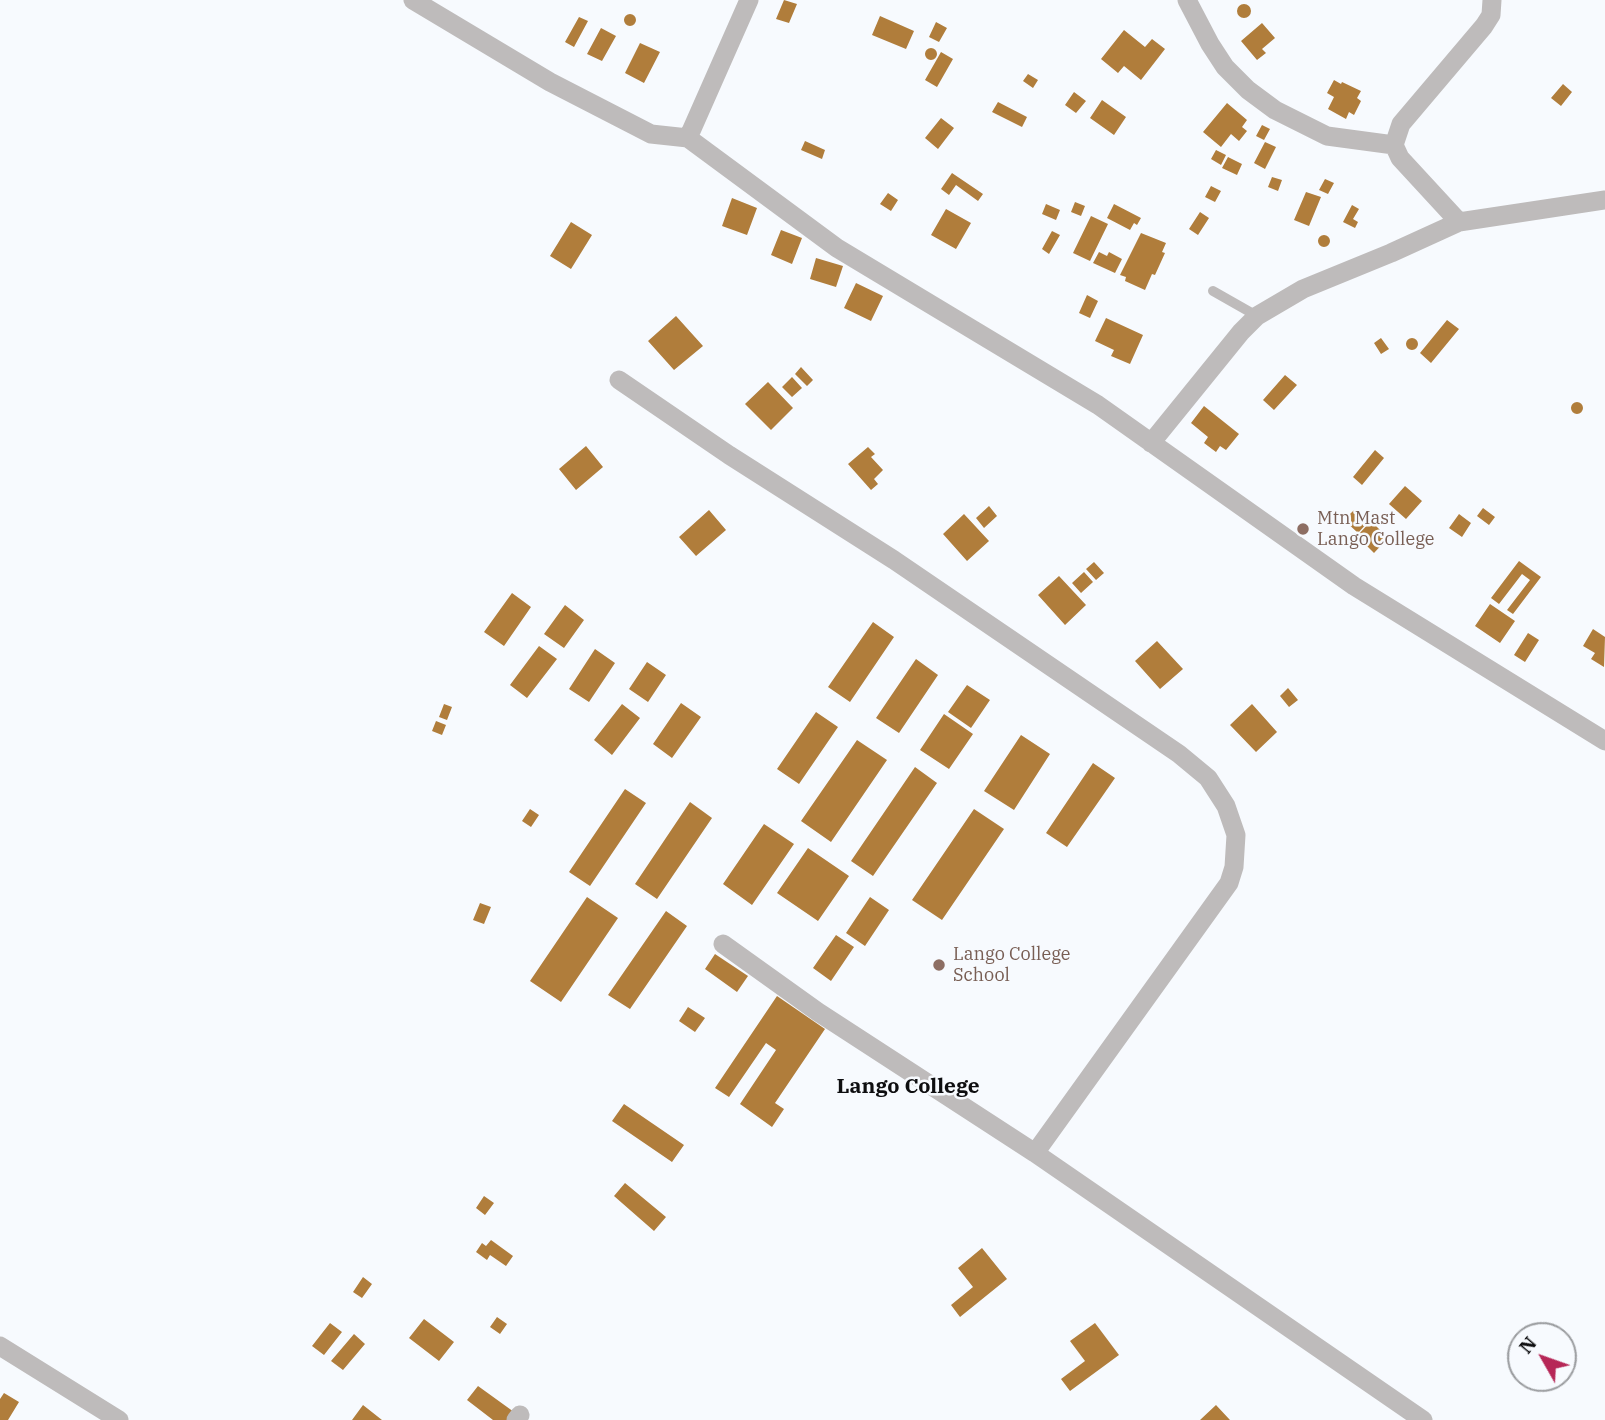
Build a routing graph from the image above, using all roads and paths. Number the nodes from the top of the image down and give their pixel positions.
1 (413, 0) edge
2 (749, 0) edge
3 (1187, 0) edge
4 (1492, 0) edge
5 (688, 138) junction
6 (1394, 145) junction
7 (1605, 200) edge
8 (1459, 222) junction
9 (1213, 291) dead end
10 (1257, 316) junction
11 (619, 380) dead end
12 (1151, 443) junction
13 (1605, 741) edge
14 (723, 944) dead end
15 (1035, 1153) junction
16 (0, 1346) edge
17 (119, 1420) edge
18 (1423, 1420) edge

1 - 5 street
2 - 5 street
3 - 6 street
4 - 6 street
5 - 12 street
6 - 8 street
7 - 8 street
8 - 10 street
9 - 10 lane
10 - 12 street
11 - 15 street
12 - 13 street
14 - 15 street
15 - 18 street
16 - 17 street

